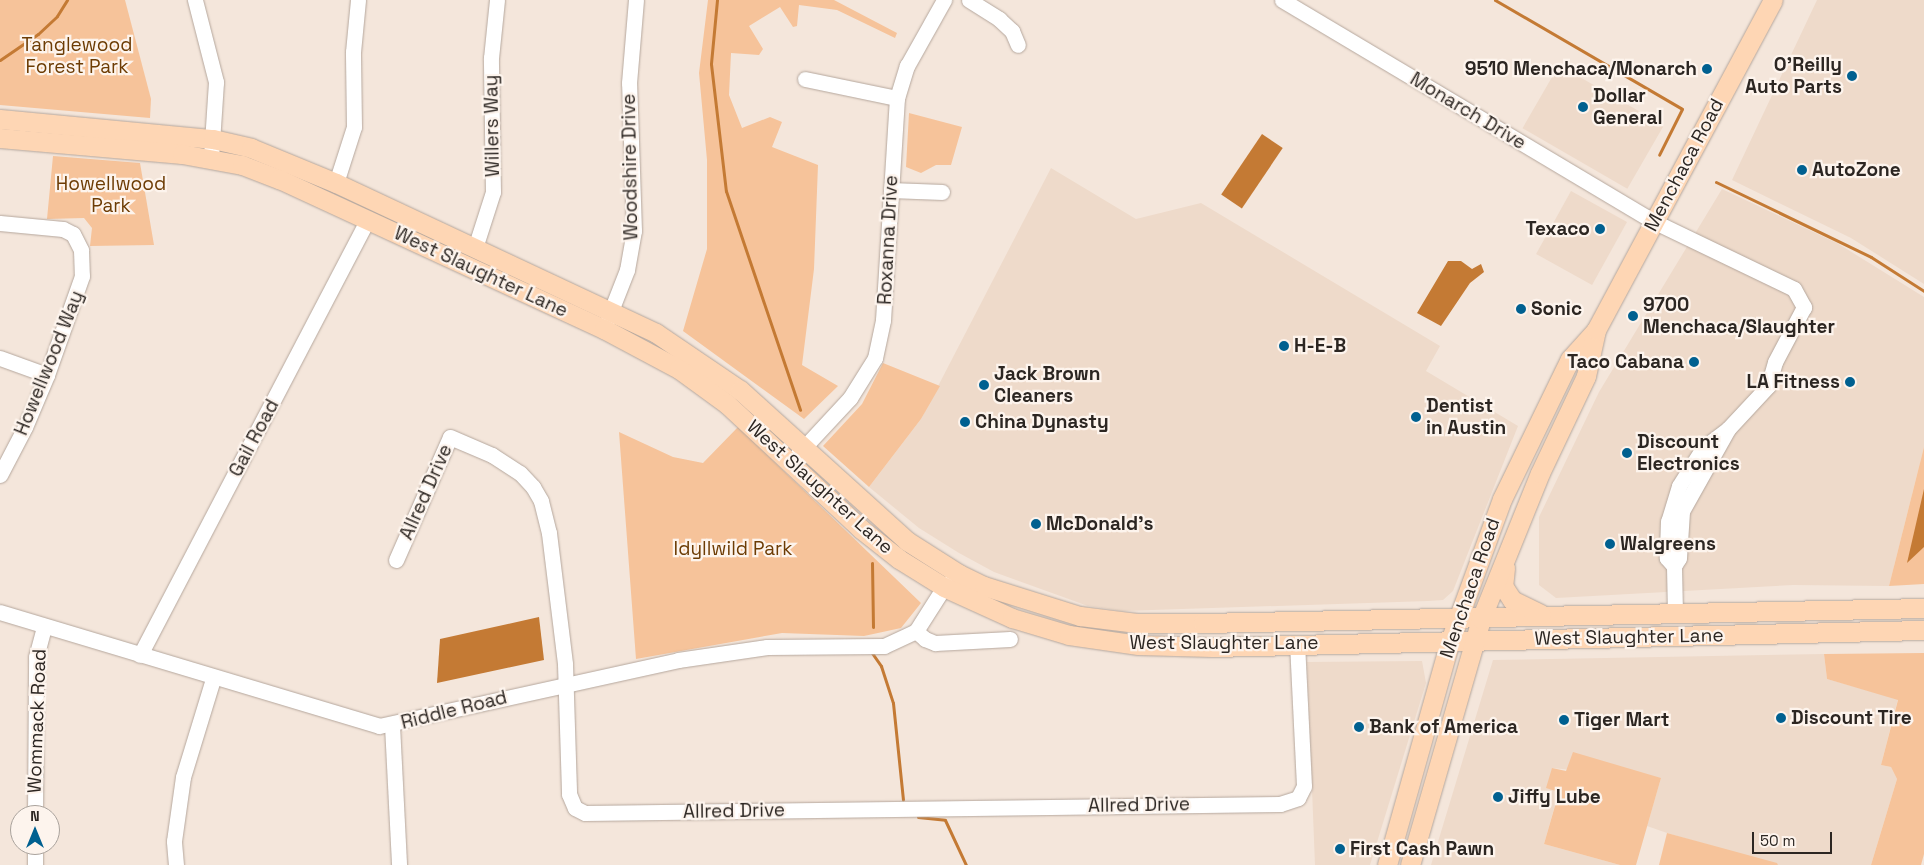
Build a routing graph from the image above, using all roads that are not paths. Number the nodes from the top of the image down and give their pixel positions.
1 (195, 0) edge
2 (358, 0) edge
3 (497, 0) edge
4 (636, 0) edge
5 (944, 0) edge
6 (969, 0) edge
7 (1282, 0) edge
8 (1773, 0) edge
9 (1018, 45) dead end
10 (805, 79) dead end
11 (897, 98) junction
12 (0, 119) edge
13 (0, 138) edge
14 (213, 139) junction
15 (211, 158) junction
16 (336, 183) junction
17 (891, 190) junction
18 (942, 192) dead end
19 (367, 220) junction
20 (1655, 222) junction
21 (0, 223) edge
22 (475, 248) junction
23 (612, 311) junction
24 (604, 329) junction
25 (1596, 330) junction
26 (0, 358) edge
27 (47, 375) junction
28 (798, 454) junction
29 (0, 475) edge
30 (396, 560) dead end
31 (1506, 560) junction
32 (959, 574) junction
33 (944, 587) junction
34 (1924, 608) edge
35 (0, 612) edge
36 (1675, 614) junction
37 (1547, 616) junction
38 (1459, 619) junction
39 (1482, 619) junction
40 (1203, 623) junction
41 (44, 627) junction
42 (1924, 630) edge
43 (916, 631) junction
44 (1010, 639) dead end
45 (1450, 641) junction
46 (1474, 641) junction
47 (1297, 645) junction
48 (1171, 646) junction
49 (140, 655) junction
50 (214, 678) junction
51 (566, 684) junction
52 (392, 725) junction
53 (35, 805) edge
54 (176, 865) edge
55 (399, 865) edge
56 (1387, 865) edge
57 (1410, 865) edge

1 - 14 street
2 - 16 street
3 - 22 street, Willers Way
4 - 23 street, Woodshire Drive
5 - 11 street, Roxanna Drive
6 - 9 street
7 - 20 street, Monarch Drive
8 - 20 main road, Menchaca Road
10 - 11 street
11 - 17 street, Roxanna Drive
12 - 14 main road, West Slaughter Lane
13 - 15 main road, West Slaughter Lane
14 - 15 street
14 - 16 main road, West Slaughter Lane
15 - 19 main road, West Slaughter Lane
16 - 22 main road, West Slaughter Lane
17 - 18 street
17 - 28 street, Roxanna Drive
19 - 24 main road, West Slaughter Lane
19 - 49 street, Gail Road
20 - 25 main road, Menchaca Road
20 - 36 street, Monarch Drive
21 - 27 street, Howellwood Way
22 - 23 main road, West Slaughter Lane
23 - 24 street, Woodshire Drive
23 - 28 main road, West Slaughter Lane
24 - 28 main road, West Slaughter Lane
25 - 31 main road, Menchaca Road
25 - 38 main road, Menchaca Road
26 - 27 street
27 - 29 street, Howellwood Way
28 - 32 main road, West Slaughter Lane
28 - 33 main road, West Slaughter Lane
30 - 51 street, Allred Drive
31 - 37 main road
31 - 39 main road, Menchaca Road
32 - 33 street
32 - 40 main road, West Slaughter Lane
33 - 43 street
33 - 48 main road, West Slaughter Lane
34 - 36 main road, West Slaughter Lane
35 - 41 street, Riddle Road
36 - 37 main road, West Slaughter Lane
37 - 39 main road, West Slaughter Lane
38 - 39 main road, West Slaughter Lane
38 - 40 main road, West Slaughter Lane
38 - 45 main road, Menchaca Road
39 - 46 main road, Menchaca Road
40 - 48 main road
41 - 49 street, Riddle Road
41 - 53 street, Wommack Road
42 - 46 main road, West Slaughter Lane
43 - 44 street
43 - 51 street, Riddle Road
45 - 46 main road, West Slaughter Lane
45 - 47 main road, West Slaughter Lane
45 - 56 main road, Menchaca Road
46 - 57 main road, Menchaca Road
47 - 48 main road, West Slaughter Lane
47 - 51 street, Allred Drive
49 - 50 street, Riddle Road
50 - 52 street, Riddle Road
50 - 54 street
51 - 52 street, Riddle Road
52 - 55 street

